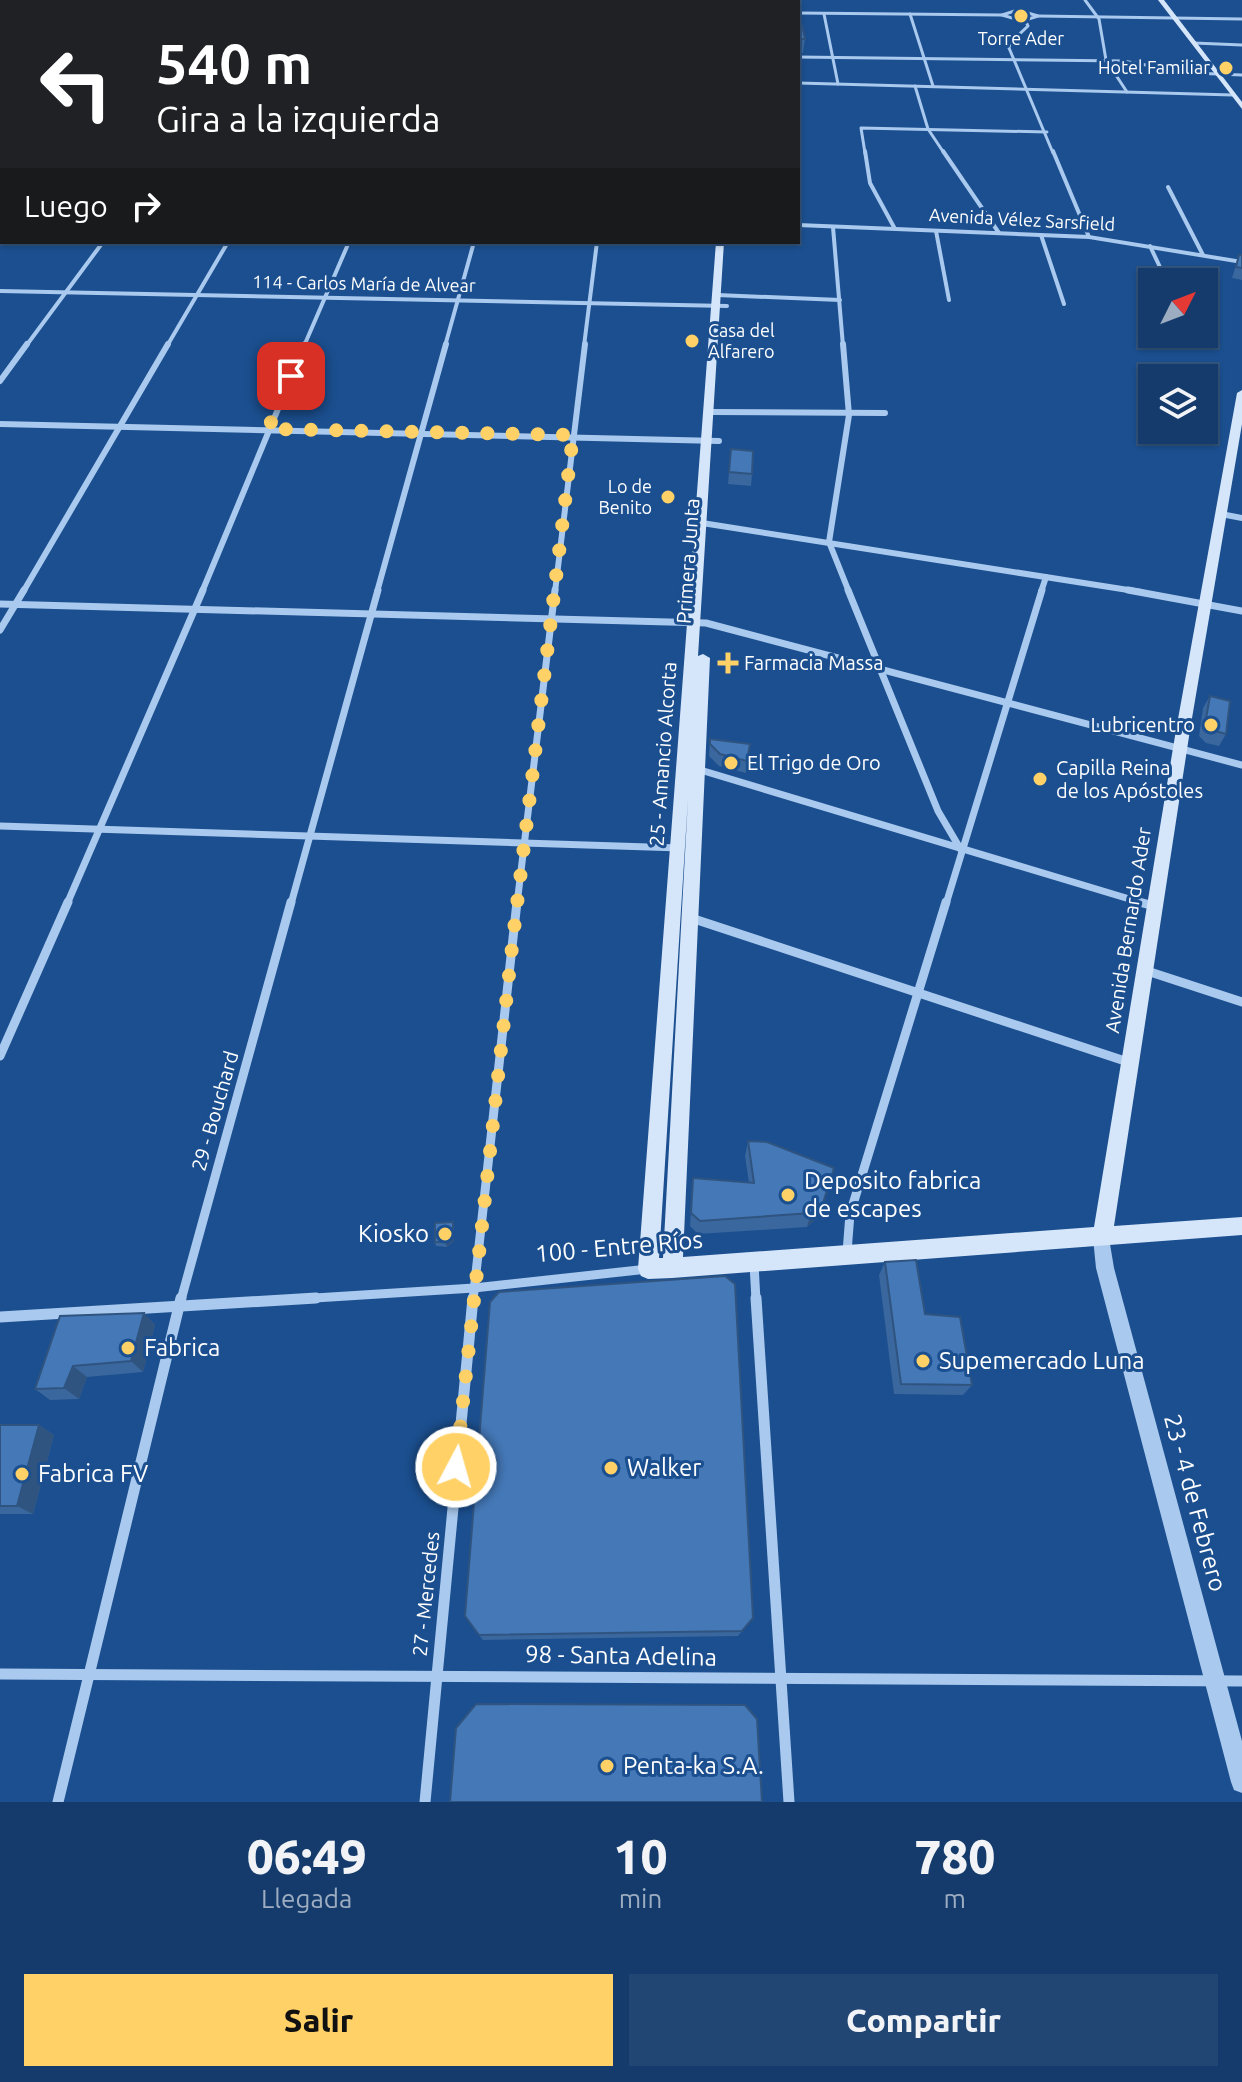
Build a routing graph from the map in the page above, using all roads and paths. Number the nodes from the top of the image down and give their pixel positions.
1 (1012, 0) edge
2 (1085, 0) edge
3 (1161, 0) edge
4 (1018, 10) junction
5 (800, 13) edge
6 (824, 14) junction
7 (910, 14) junction
8 (1002, 15) junction
9 (1038, 16) junction
10 (1096, 17) junction
11 (1174, 17) junction
12 (1242, 19) edge
13 (1026, 22) junction
14 (1194, 43) junction
15 (1242, 45) edge
16 (800, 57) edge
17 (832, 57) junction
18 (924, 58) junction
19 (1016, 59) junction
20 (1106, 60) junction
21 (1218, 74) junction
22 (1242, 75) edge
23 (800, 83) edge
24 (838, 84) junction
25 (915, 86) junction
26 (933, 86) junction
27 (1029, 89) junction
28 (1127, 92) junction
29 (1233, 95) junction
30 (1242, 107) edge
31 (928, 129) junction
32 (1047, 132) junction
33 (1168, 187) dead end
34 (800, 225) edge
35 (833, 227) junction
36 (895, 229) junction
37 (936, 231) junction
38 (999, 233) junction
39 (1041, 235) junction
40 (1089, 237) junction
41 (101, 244) edge
42 (227, 244) edge
43 (348, 244) edge
44 (473, 244) edge
45 (597, 244) edge
46 (720, 244) edge
47 (730, 244) edge
48 (1150, 246) junction
49 (1203, 255) junction
50 (1242, 262) edge
51 (1160, 268) edge
52 (0, 291) edge
53 (64, 293) junction
54 (198, 295) junction
55 (325, 297) junction
56 (459, 300) junction
57 (840, 300) junction
58 (949, 300) dead end
59 (722, 301) junction
60 (591, 303) junction
61 (1064, 304) dead end
62 (725, 351) dead end
63 (0, 381) edge
64 (1242, 393) edge
65 (722, 397) dead end
66 (716, 412) junction
67 (885, 413) dead end
68 (849, 415) junction
69 (0, 424) edge
70 (117, 426) junction
71 (268, 429) junction
72 (419, 434) junction
73 (573, 435) junction
74 (1238, 438) edge
75 (714, 440) junction
76 (1221, 514) junction
77 (1242, 518) edge
78 (707, 524) junction
79 (829, 542) junction
80 (1046, 577) junction
81 (1206, 603) junction
82 (0, 604) edge
83 (14, 604) junction
84 (195, 610) junction
85 (1242, 611) edge
86 (372, 613) junction
87 (551, 617) junction
88 (700, 623) junction
89 (0, 630) edge
90 (879, 668) junction
91 (1009, 702) junction
92 (1180, 749) junction
93 (1242, 765) edge
94 (691, 767) junction
95 (0, 826) edge
96 (98, 829) junction
97 (311, 836) junction
98 (524, 843) junction
99 (686, 848) junction
100 (961, 850) junction
101 (1154, 906) junction
102 (682, 916) junction
103 (1143, 969) junction
104 (916, 993) junction
105 (1242, 1002) edge
106 (0, 1056) edge
107 (1128, 1062) junction
108 (1242, 1226) edge
109 (1102, 1238) junction
110 (847, 1252) junction
111 (753, 1262) junction
112 (672, 1268) junction
113 (648, 1269) junction
114 (474, 1288) junction
115 (179, 1306) junction
116 (0, 1317) edge
117 (88, 1673) junction
118 (0, 1674) edge
119 (436, 1676) junction
120 (781, 1680) junction
121 (1242, 1681) edge
122 (1216, 1682) junction
123 (1242, 1782) edge
124 (58, 1802) edge
125 (425, 1802) edge
126 (789, 1802) edge

1 - 4 street
2 - 10 street
3 - 11 main road
4 - 8 street
4 - 9 street
5 - 6 street
6 - 7 street
6 - 17 street
7 - 8 street
7 - 18 street
8 - 13 street
9 - 10 street
9 - 13 street
10 - 11 street
10 - 20 street
11 - 12 street
11 - 14 main road
13 - 19 street
14 - 15 street
14 - 21 main road
16 - 17 street
17 - 18 street
17 - 24 street
18 - 19 street
18 - 26 street
19 - 20 street
19 - 27 street
20 - 21 street
20 - 28 street
21 - 22 street
21 - 29 main road
23 - 24 street
24 - 25 street
25 - 26 street
25 - 31 street
26 - 27 street
27 - 28 street
27 - 32 street
28 - 29 street
29 - 30 main road
31 - 32 street
31 - 36 street
31 - 38 street
32 - 40 street
33 - 49 street
34 - 35 street, Avenida Vélez Sarsfield
35 - 36 street, Avenida Vélez Sarsfield
35 - 57 street
36 - 37 street, Avenida Vélez Sarsfield
37 - 38 street, Avenida Vélez Sarsfield
37 - 58 street
38 - 39 street, Avenida Vélez Sarsfield
39 - 40 street, Avenida Vélez Sarsfield
39 - 61 street
40 - 48 street, Avenida Vélez Sarsfield
41 - 53 street
42 - 54 street
43 - 55 street
44 - 56 street, 29 - Bouchard
45 - 60 street, 27 - Mercedes
46 - 59 main road
47 - 59 main road
48 - 49 street, Avenida Vélez Sarsfield
48 - 51 street
49 - 50 street, Avenida Vélez Sarsfield
52 - 53 street, 114 - Carlos María de Alvear
53 - 54 street, 114 - Carlos María de Alvear
53 - 63 street
54 - 55 street, 114 - Carlos María de Alvear
54 - 70 street
55 - 56 street, 114 - Carlos María de Alvear
55 - 71 street
56 - 60 street, 114 - Carlos María de Alvear
56 - 72 street, 29 - Bouchard
57 - 59 street, 114 - Carlos María de Alvear
57 - 68 street
59 - 60 street, 114 - Carlos María de Alvear
59 - 62 main road
59 - 66 main road
60 - 73 street, 27 - Mercedes
64 - 74 main road, Avenida Bernardo Ader
65 - 66 main road, Primera Junta
66 - 68 street
66 - 75 main road, Primera Junta
67 - 68 street
68 - 79 street
69 - 70 street
70 - 71 street
70 - 83 street
71 - 72 street
71 - 84 street
72 - 73 street
72 - 86 street, 29 - Bouchard
73 - 75 street
73 - 87 street, 27 - Mercedes
74 - 76 main road, Avenida Bernardo Ader
75 - 78 main road, Primera Junta
76 - 77 street
76 - 81 main road, Avenida Bernardo Ader
78 - 79 street
78 - 88 main road, 25 - Amancio Alcorta
79 - 80 street
79 - 90 street
80 - 81 street
80 - 91 street
81 - 85 street
81 - 92 main road, Avenida Bernardo Ader
82 - 83 street
83 - 84 street
83 - 89 street
84 - 86 street
84 - 96 street
86 - 87 street
86 - 97 street, 29 - Bouchard
87 - 88 street
87 - 98 street, 27 - Mercedes
88 - 90 street
88 - 94 main road, 25 - Amancio Alcorta
90 - 91 street
90 - 100 street
91 - 92 street
91 - 100 street
92 - 93 street
92 - 101 main road, Avenida Bernardo Ader
94 - 99 main road, 25 - Amancio Alcorta
94 - 100 street
95 - 96 street
96 - 97 street
96 - 106 street
97 - 98 street
97 - 115 street, 29 - Bouchard
98 - 99 street
98 - 114 street, 27 - Mercedes
99 - 102 main road, 25 - Amancio Alcorta
100 - 101 street
100 - 104 street
101 - 103 main road, Avenida Bernardo Ader
102 - 104 street
102 - 112 main road
102 - 113 main road, 25 - Amancio Alcorta
103 - 105 street
103 - 107 main road, Avenida Bernardo Ader
104 - 107 street
104 - 110 street
107 - 109 main road, Avenida Bernardo Ader
108 - 109 main road, 100 - Entre Ríos
109 - 110 main road, 100 - Entre Ríos
109 - 122 street, 23 - 4 de Febrero
110 - 111 main road, 100 - Entre Ríos
111 - 112 main road, 100 - Entre Ríos
111 - 120 street
112 - 113 main road, 100 - Entre Ríos
113 - 114 street, 100 - Entre Ríos
114 - 115 street, 100 - Entre Ríos
114 - 119 street, 27 - Mercedes
115 - 116 street, 100 - Entre Ríos
115 - 117 street, 29 - Bouchard
117 - 118 street, 98 - Santa Adelina
117 - 119 street, 98 - Santa Adelina
117 - 124 street, 29 - Bouchard
119 - 120 street, 98 - Santa Adelina
119 - 125 street, 27 - Mercedes
120 - 122 street, 98 - Santa Adelina
120 - 126 street
121 - 122 street, 98 - Santa Adelina
122 - 123 street, 23 - 4 de Febrero

